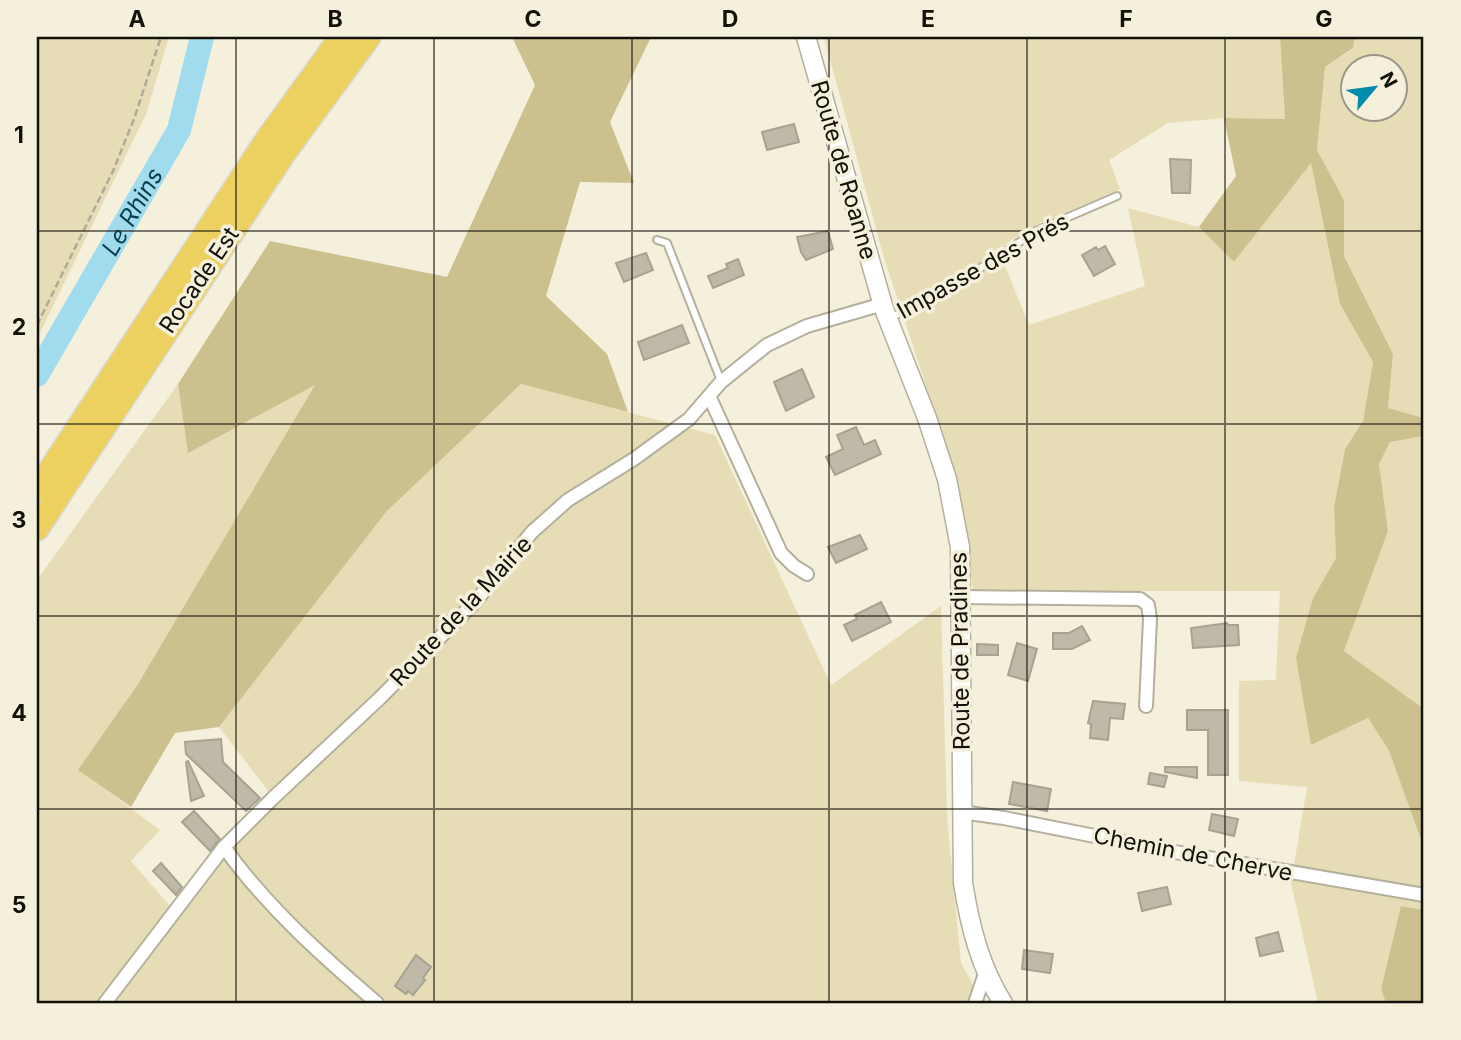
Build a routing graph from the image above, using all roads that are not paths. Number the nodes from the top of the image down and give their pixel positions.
1 (341, 37) edge
2 (369, 37) edge
3 (807, 37) edge
4 (1117, 196) dead end
5 (657, 240) dead end
6 (885, 311) junction
7 (721, 382) junction
8 (710, 398) junction
9 (37, 490) edge
10 (37, 529) edge
11 (807, 574) dead end
12 (961, 597) junction
13 (1146, 706) dead end
14 (961, 812) junction
15 (224, 848) junction
16 (1424, 895) edge
17 (986, 971) junction
18 (105, 1003) edge
19 (377, 1003) edge
20 (975, 1003) edge
21 (1003, 1003) edge

1 - 9 highway, Rocade Est
2 - 10 highway, Rocade Est
3 - 6 street, Route de Roanne
4 - 6 lane, Impasse des Prés
5 - 7 lane
6 - 7 street, Route de la Mairie
6 - 12 street, Route de Pradines
7 - 8 street, Route de la Mairie
8 - 11 street
8 - 15 street, Route de la Mairie
12 - 13 street
12 - 14 street, Route de Pradines
14 - 16 street, Chemin de Cherve
14 - 17 street, Route de Pradines
15 - 18 street, Route de la Mairie
15 - 19 street
17 - 20 street
17 - 21 street, Route de Pradines

